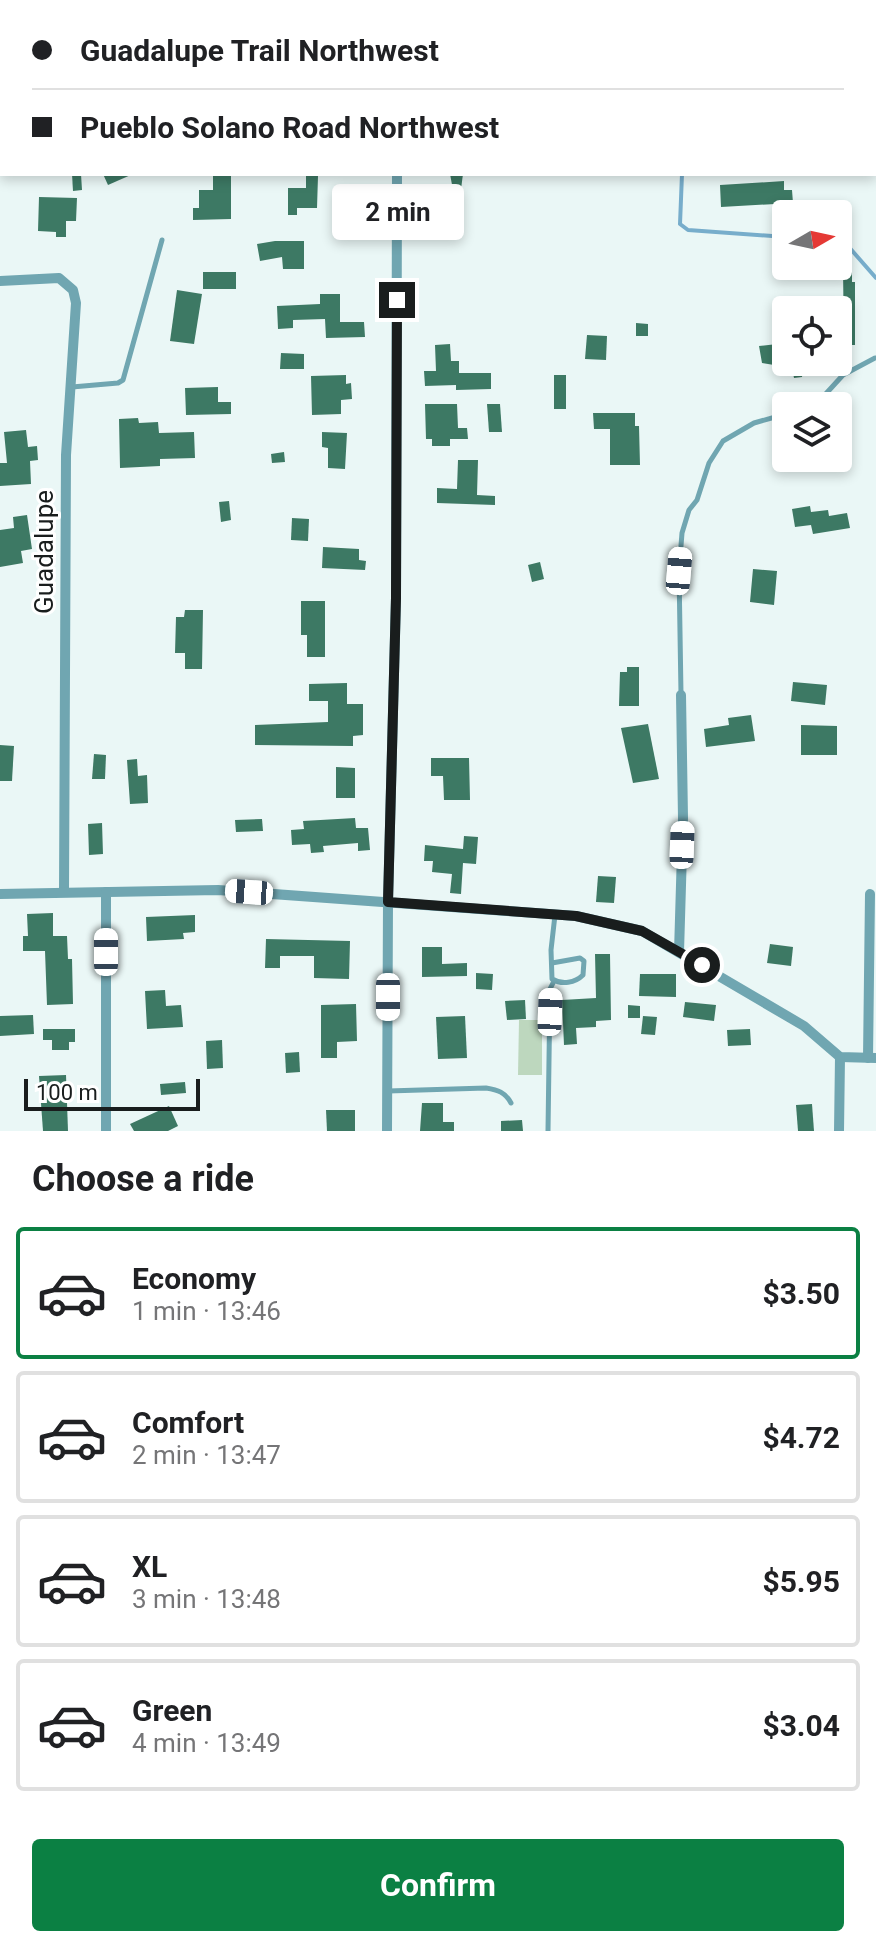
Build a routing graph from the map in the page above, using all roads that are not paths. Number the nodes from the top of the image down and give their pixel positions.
1 (397, 176) edge
2 (162, 240) dead end
3 (0, 281) edge
4 (875, 358) edge
5 (71, 387) junction
6 (827, 392) edge
7 (772, 418) edge
8 (681, 695) joint
9 (64, 892) junction
10 (106, 892) junction
11 (0, 894) edge
12 (870, 894) dead end
13 (388, 902) junction
14 (555, 915) junction
15 (679, 952) junction
16 (552, 963) junction
17 (554, 981) junction
18 (840, 1057) junction
19 (872, 1058) edge
20 (387, 1091) junction
21 (511, 1103) dead end
22 (106, 1131) edge
23 (387, 1131) edge
24 (548, 1131) edge
25 (839, 1131) edge

1 - 13 street
2 - 5 lane
3 - 5 street, Guadalupe
4 - 6 lane
5 - 9 street, Guadalupe
7 - 8 lane
8 - 15 street
9 - 10 street
9 - 11 street
10 - 13 street
10 - 22 street
12 - 19 street
13 - 14 street
13 - 20 street
14 - 15 street
14 - 16 lane
15 - 18 street
16 - 17 lane
16 - 17 lane
17 - 24 lane
18 - 19 street
18 - 25 street
20 - 21 lane
20 - 23 street

